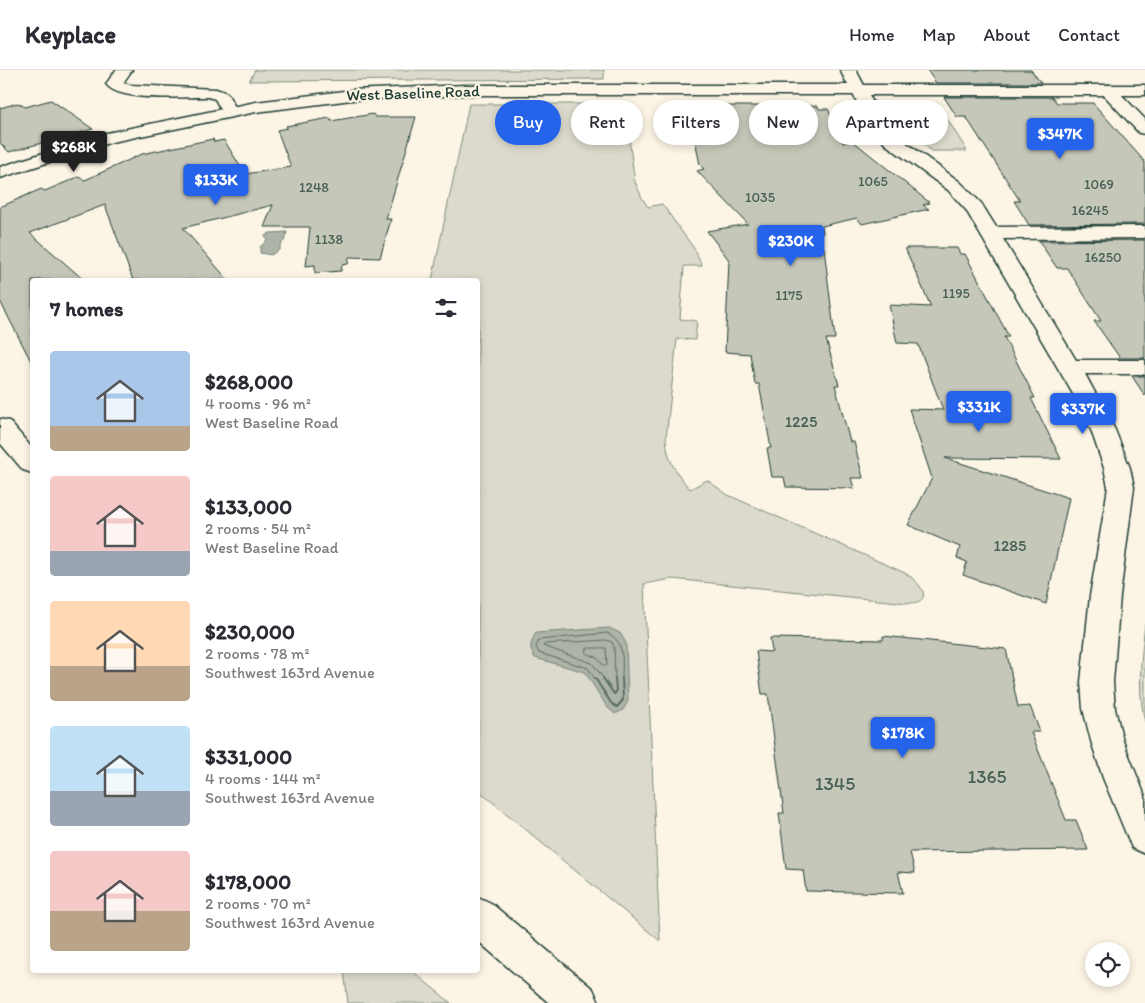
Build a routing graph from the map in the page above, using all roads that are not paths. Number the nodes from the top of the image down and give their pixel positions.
1 (124, 70) edge
2 (852, 79) edge
3 (1108, 90) junction
4 (1145, 90) edge
5 (230, 112) junction
6 (1145, 129) edge
7 (134, 133) junction
8 (0, 173) edge
9 (0, 183) edge
10 (1145, 232) edge
11 (990, 233) junction
12 (1068, 367) junction
13 (1145, 367) edge
14 (0, 427) edge
15 (30, 462) edge
16 (1145, 836) edge
17 (480, 918) edge
18 (579, 1003) edge

1 - 5 street
2 - 3 street, West Baseline Road
2 - 5 street, West Baseline Road
2 - 11 street
3 - 4 street, West Baseline Road
3 - 6 street
5 - 7 street, West Baseline Road
7 - 8 street, West Baseline Road
7 - 9 street, West Baseline Road
10 - 11 street
11 - 12 street
12 - 13 street
12 - 16 street
14 - 15 street
17 - 18 street

